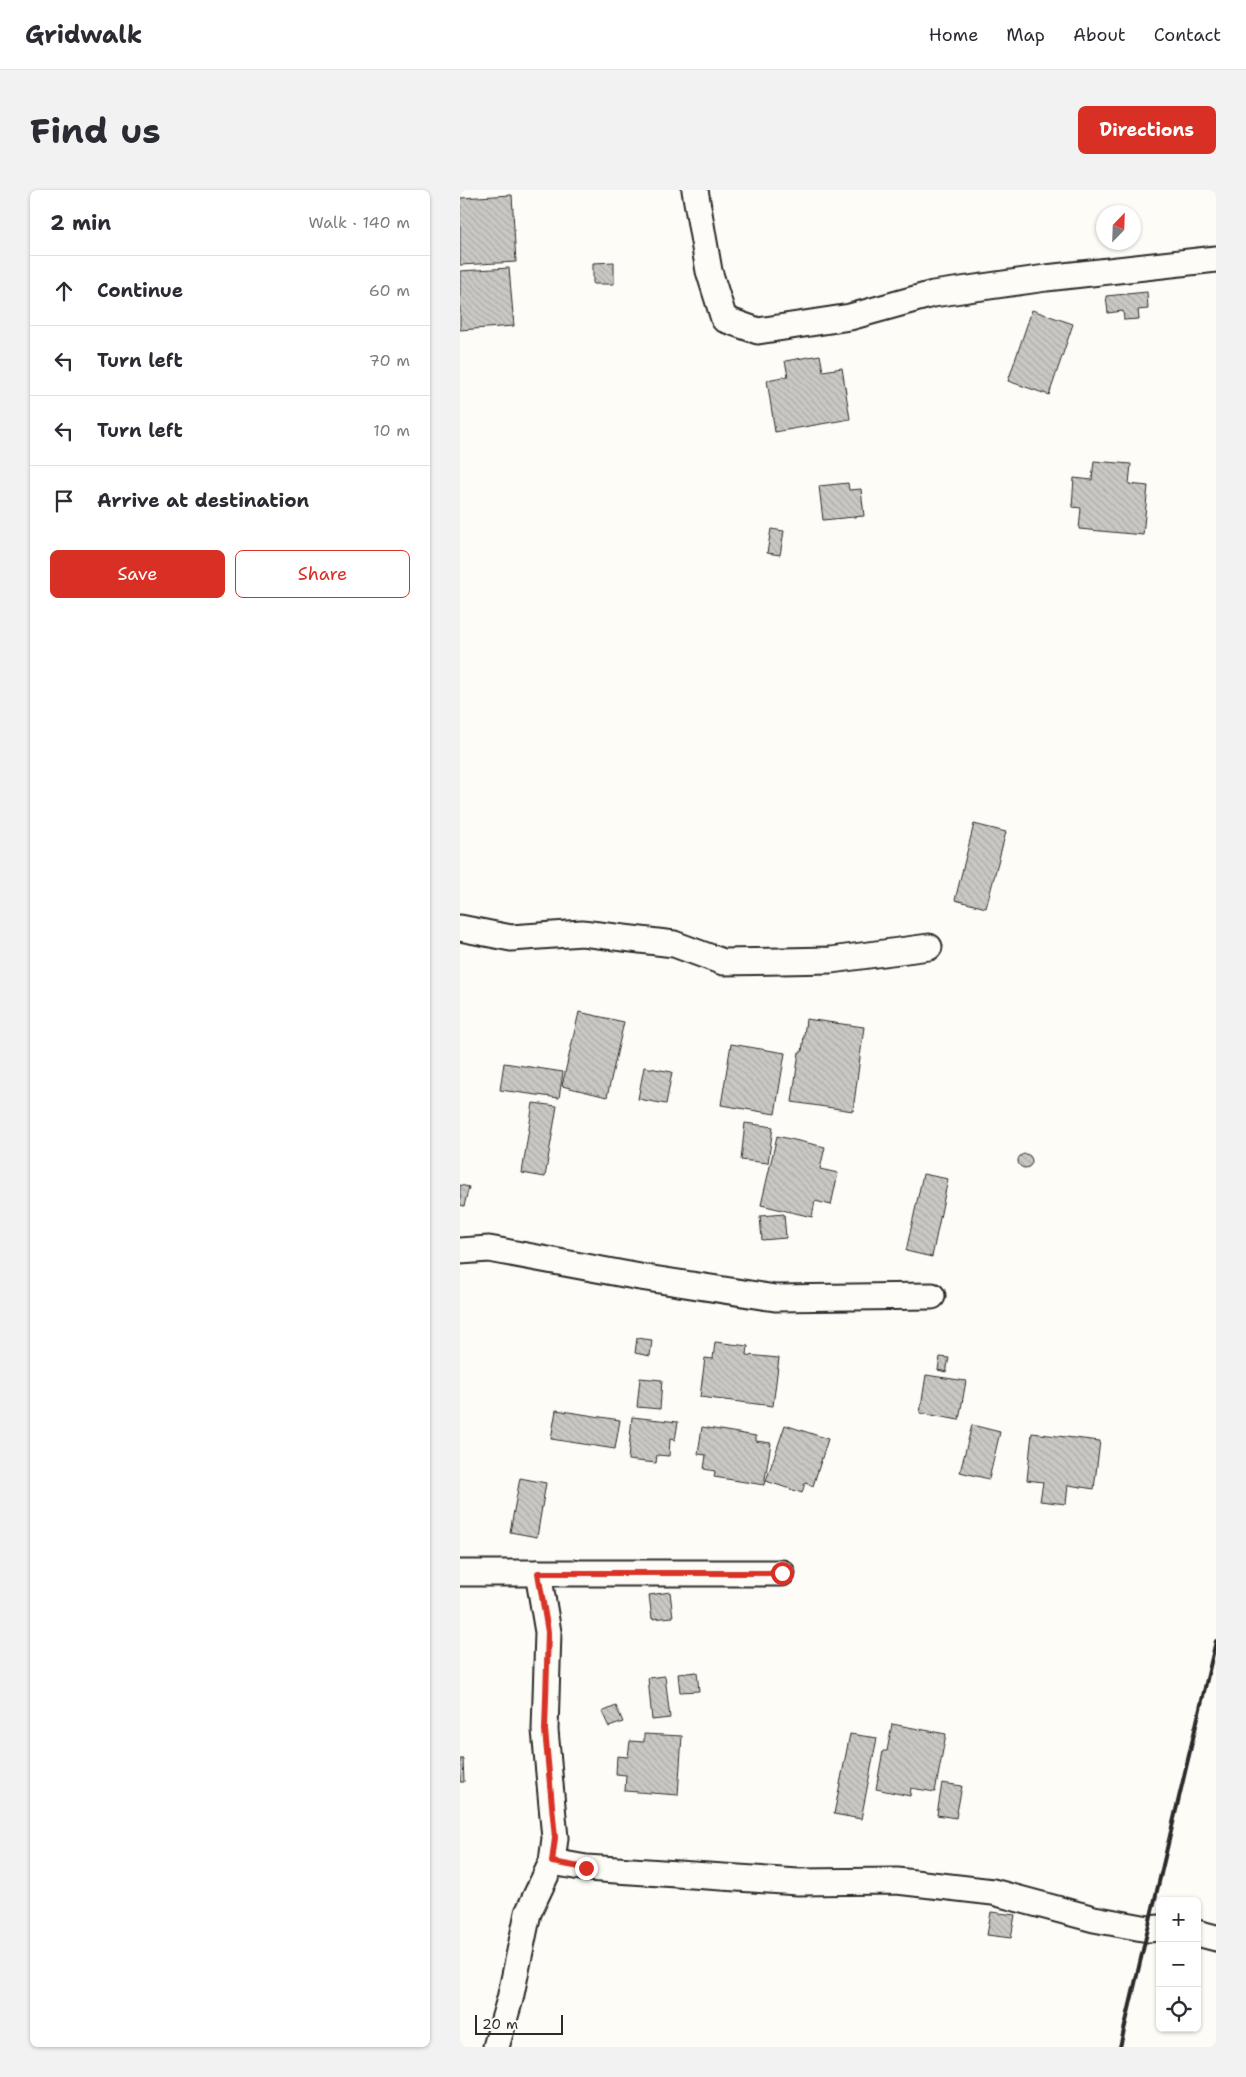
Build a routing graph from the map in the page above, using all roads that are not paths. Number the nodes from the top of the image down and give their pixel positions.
1 (695, 190) edge
2 (1216, 259) edge
3 (460, 928) edge
4 (929, 947) dead end
5 (460, 1251) edge
6 (932, 1296) dead end
7 (460, 1573) edge
8 (538, 1573) junction
9 (782, 1573) dead end
10 (552, 1862) junction
11 (1156, 1928) edge
12 (1201, 1934) edge
13 (1216, 1938) edge
14 (496, 2047) edge

1 - 2 street
3 - 4 street
5 - 6 street
7 - 8 street
8 - 9 street
8 - 10 street
10 - 11 street
10 - 14 street
12 - 13 street

